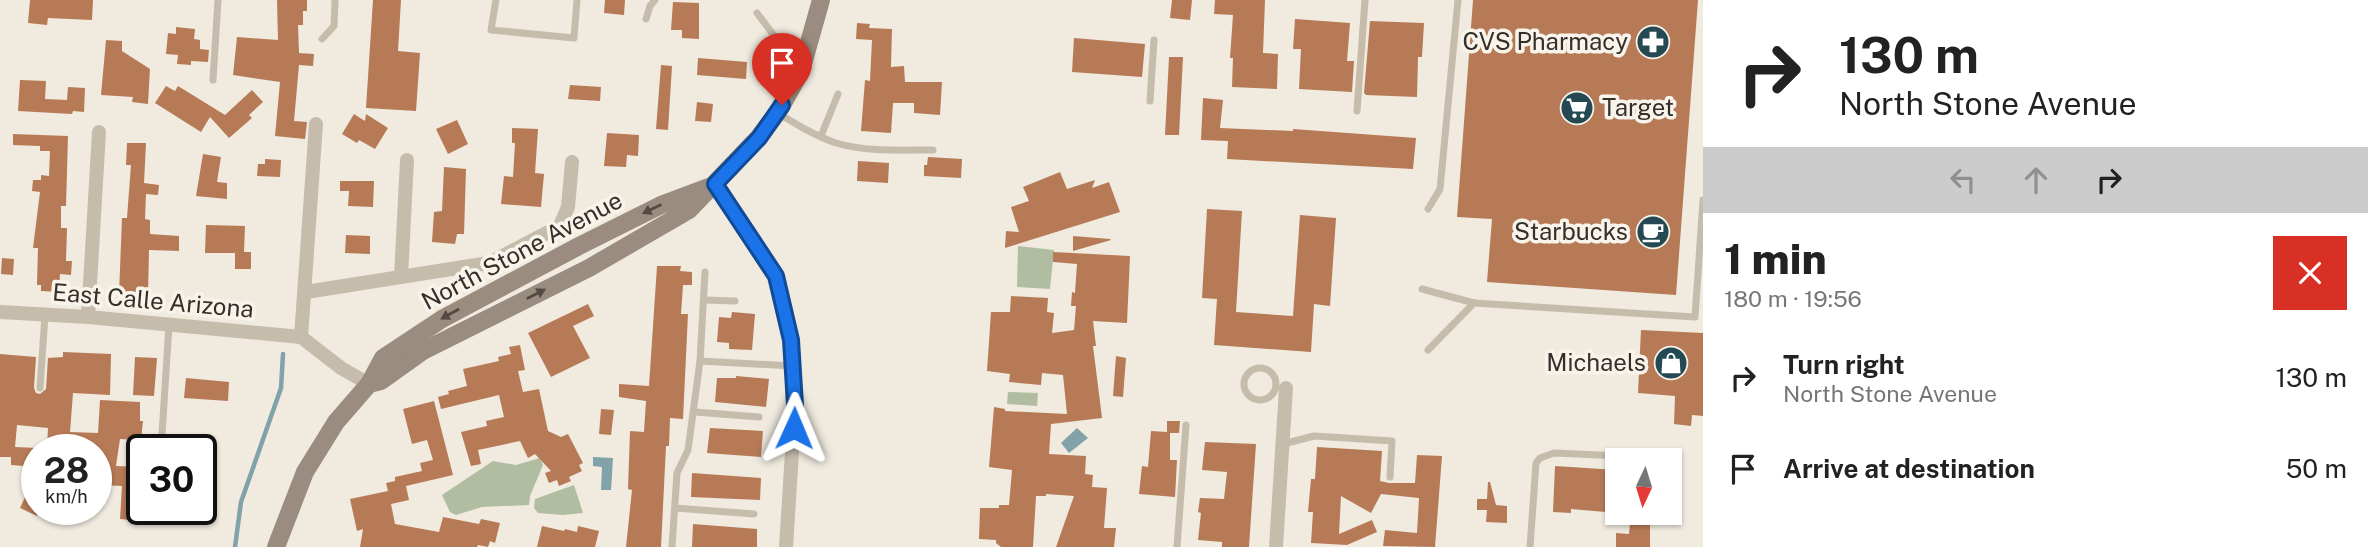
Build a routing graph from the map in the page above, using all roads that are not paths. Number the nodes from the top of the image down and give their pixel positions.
1 (218, 0) edge
2 (335, 0) edge
3 (496, 0) edge
4 (577, 0) edge
5 (656, 0) edge
6 (821, 0) edge
7 (1365, 0) edge
8 (1458, 0) edge
9 (757, 13) dead end
10 (646, 19) dead end
11 (322, 39) dead end
12 (1154, 40) dead end
13 (805, 58) junction
14 (213, 80) dead end
15 (838, 94) dead end
16 (1150, 101) dead end
17 (1357, 111) dead end
18 (778, 112) junction
19 (316, 124) dead end
20 (99, 132) dead end
21 (821, 136) junction
22 (933, 150) dead end
23 (407, 160) dead end
24 (572, 162) dead end
25 (715, 184) junction
26 (1703, 200) edge
27 (1428, 209) dead end
28 (705, 272) dead end
29 (401, 277) junction
30 (1422, 289) dead end
31 (306, 292) junction
32 (704, 300) junction
33 (735, 301) dead end
34 (1474, 303) junction
35 (0, 312) edge
36 (45, 315) junction
37 (88, 317) junction
38 (169, 325) junction
39 (302, 337) junction
40 (1428, 350) dead end
41 (701, 361) junction
42 (793, 366) junction
43 (369, 384) junction
44 (1286, 387) dead end
45 (40, 388) dead end
46 (1258, 400) joint
47 (695, 412) junction
48 (759, 417) dead end
49 (1186, 425) dead end
50 (162, 434) edge
51 (1282, 444) junction
52 (1605, 455) edge
53 (1390, 477) dead end
54 (675, 508) junction
55 (754, 514) dead end
56 (276, 547) edge
57 (672, 547) edge
58 (786, 547) edge
59 (1177, 547) edge
60 (1276, 547) edge
61 (1530, 547) edge

1 - 14 lane
2 - 11 lane
3 - 4 lane
5 - 10 lane
6 - 13 main road, North Stone Avenue
7 - 17 lane
8 - 27 lane
9 - 13 lane
12 - 16 lane
13 - 18 main road, North Stone Avenue
15 - 21 lane
18 - 21 lane
18 - 25 main road, North Stone Avenue
19 - 31 street
20 - 37 street
21 - 22 lane
23 - 29 street
24 - 29 street
25 - 42 street
25 - 43 main road, North Stone Avenue
26 - 34 lane
28 - 32 lane
29 - 31 street
30 - 34 lane
31 - 39 street
32 - 33 lane
32 - 41 lane
34 - 40 lane
35 - 36 street, East Calle Arizona
36 - 37 street, East Calle Arizona
36 - 45 lane
37 - 38 street, East Calle Arizona
38 - 39 street, East Calle Arizona
38 - 50 lane
39 - 43 street
41 - 42 lane
41 - 47 lane
42 - 58 street
43 - 56 main road, North Stone Avenue
44 - 51 street
46 - 46 lane
47 - 48 lane
47 - 54 lane
49 - 59 lane
51 - 53 lane
51 - 60 street
52 - 61 lane
54 - 55 lane
54 - 57 lane

